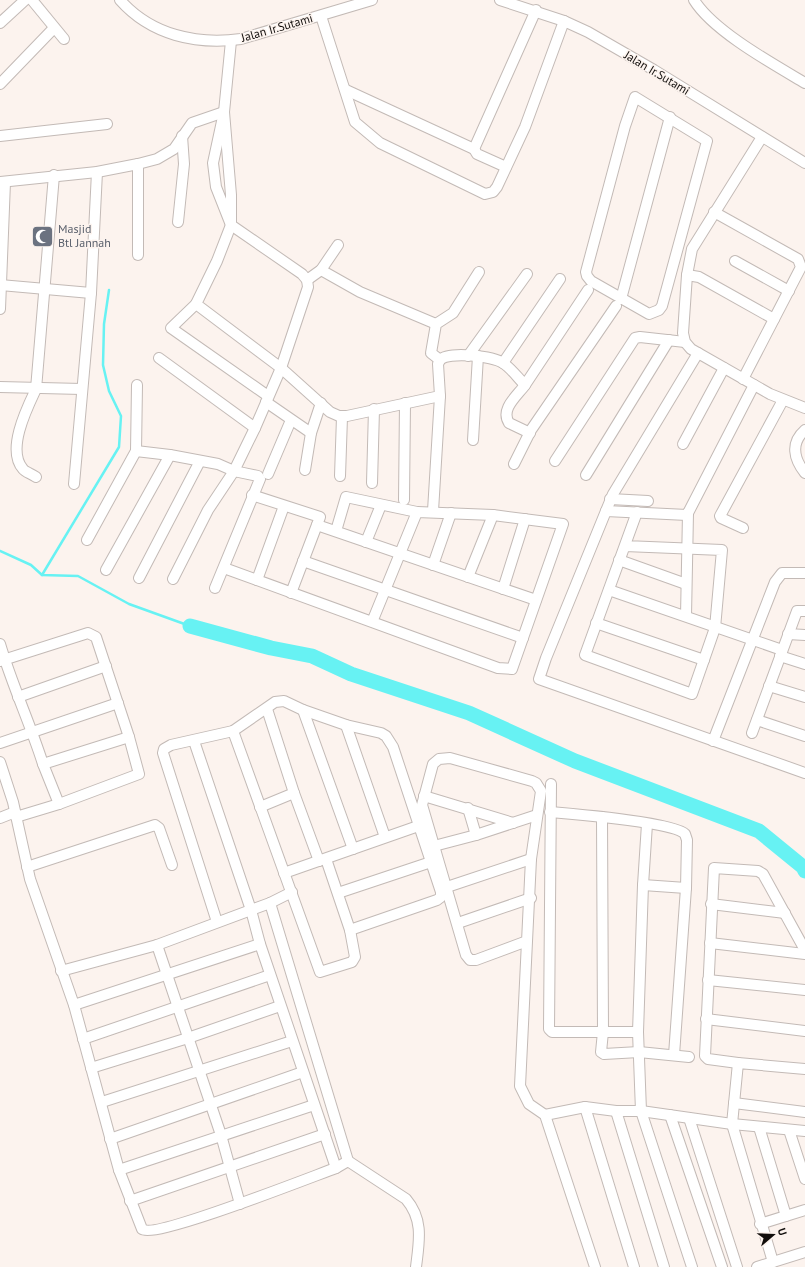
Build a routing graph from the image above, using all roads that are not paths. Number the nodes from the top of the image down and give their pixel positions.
1 (25, 0) edge
2 (32, 0) edge
3 (120, 0) edge
4 (372, 0) edge
5 (500, 0) edge
6 (694, 0) edge
7 (536, 10) junction
8 (321, 16) junction
9 (564, 21) junction
10 (0, 23) edge
11 (54, 28) junction
12 (64, 39) dead end
13 (231, 41) junction
14 (805, 83) edge
15 (0, 84) edge
16 (346, 90) junction
17 (224, 112) junction
18 (670, 117) junction
19 (107, 124) dead end
20 (0, 136) edge
21 (182, 136) junction
22 (762, 137) junction
23 (474, 149) junction
24 (805, 163) edge
25 (138, 164) junction
26 (506, 167) junction
27 (96, 172) junction
28 (54, 175) junction
29 (3, 182) edge
30 (714, 212) junction
31 (178, 222) dead end
32 (231, 225) junction
33 (338, 245) dead end
34 (138, 255) dead end
35 (735, 261) dead end
36 (321, 270) junction
37 (479, 272) dead end
38 (527, 274) dead end
39 (687, 275) junction
40 (560, 279) dead end
41 (308, 280) junction
42 (1, 285) edge
43 (44, 290) junction
44 (588, 290) dead end
45 (789, 291) junction
46 (92, 293) junction
47 (618, 303) junction
48 (196, 304) junction
49 (0, 309) edge
50 (774, 319) junction
51 (436, 324) junction
52 (669, 340) junction
53 (685, 342) junction
54 (698, 353) junction
55 (473, 356) junction
56 (159, 358) dead end
57 (440, 360) junction
58 (503, 363) junction
59 (282, 368) junction
60 (724, 368) junction
61 (743, 379) junction
62 (137, 384) dead end
63 (525, 384) junction
64 (754, 385) junction
65 (0, 387) edge
66 (36, 389) junction
67 (82, 389) junction
68 (440, 396) junction
69 (267, 399) junction
70 (783, 400) junction
71 (321, 403) junction
72 (405, 403) junction
73 (805, 408) edge
74 (374, 409) junction
75 (342, 417) junction
76 (291, 420) junction
77 (255, 428) junction
78 (805, 430) edge
79 (311, 433) junction
80 (530, 433) junction
81 (473, 440) dead end
82 (683, 444) dead end
83 (136, 451) junction
84 (170, 455) junction
85 (200, 461) junction
86 (555, 461) dead end
87 (514, 464) dead end
88 (305, 470) dead end
89 (234, 471) junction
90 (805, 473) edge
91 (268, 474) dead end
92 (586, 475) dead end
93 (340, 476) dead end
94 (36, 477) dead end
95 (372, 483) dead end
96 (74, 484) dead end
97 (252, 495) junction
98 (610, 499) junction
99 (404, 500) dead end
100 (648, 501) dead end
101 (381, 505) junction
102 (284, 506) junction
103 (433, 511) junction
104 (606, 511) junction
105 (417, 512) junction
106 (637, 512) junction
107 (451, 513) junction
108 (688, 513) junction
109 (493, 515) junction
110 (525, 519) junction
111 (317, 525) junction
112 (743, 528) dead end
113 (336, 531) junction
114 (87, 540) dead end
115 (366, 542) junction
116 (625, 546) junction
117 (687, 547) junction
118 (400, 554) junction
119 (619, 560) junction
120 (303, 561) junction
121 (433, 565) junction
122 (224, 568) junction
123 (106, 570) dead end
124 (805, 572) edge
125 (468, 576) junction
126 (139, 578) dead end
127 (173, 579) dead end
128 (256, 580) junction
129 (686, 584) junction
130 (215, 588) dead end
131 (503, 589) junction
132 (385, 590) junction
133 (609, 590) junction
134 (291, 593) junction
135 (536, 600) junction
136 (805, 611) edge
137 (686, 616) junction
138 (372, 622) junction
139 (596, 623) junction
140 (715, 628) junction
141 (788, 634) junction
142 (805, 635) edge
143 (523, 638) junction
144 (752, 639) junction
145 (0, 644) edge
146 (781, 653) junction
147 (704, 660) junction
148 (2, 661) edge
149 (805, 664) edge
150 (106, 666) junction
151 (769, 686) junction
152 (18, 697) junction
153 (805, 697) edge
154 (118, 703) junction
155 (267, 709) junction
156 (303, 710) junction
157 (757, 720) junction
158 (346, 725) junction
159 (32, 731) junction
160 (233, 731) junction
161 (752, 733) dead end
162 (805, 736) edge
163 (129, 738) junction
164 (194, 741) junction
165 (713, 741) junction
166 (0, 742) edge
167 (43, 764) junction
168 (1, 766) edge
169 (805, 774) edge
170 (551, 784) dead end
171 (294, 793) junction
172 (424, 796) junction
173 (59, 804) junction
174 (260, 807) junction
175 (468, 808) junction
176 (550, 812) junction
177 (16, 815) junction
178 (537, 815) junction
179 (602, 817) junction
180 (0, 818) edge
181 (513, 823) junction
182 (646, 824) junction
183 (422, 825) junction
184 (476, 835) junction
185 (385, 837) junction
186 (434, 846) junction
187 (353, 849) junction
188 (531, 859) junction
189 (322, 860) junction
190 (430, 862) junction
191 (172, 865) dead end
192 (27, 867) junction
193 (284, 873) junction
194 (643, 885) junction
195 (448, 887) junction
196 (686, 888) junction
197 (292, 892) junction
198 (338, 893) junction
199 (531, 898) junction
200 (270, 903) junction
201 (711, 904) junction
202 (251, 910) junction
203 (785, 913) junction
204 (217, 922) junction
205 (458, 923) junction
206 (350, 930) junction
207 (527, 941) junction
208 (710, 943) junction
209 (260, 944) junction
210 (158, 945) junction
211 (805, 950) edge
212 (805, 954) edge
213 (62, 971) junction
214 (169, 974) junction
215 (270, 975) junction
216 (708, 980) junction
217 (805, 990) edge
218 (74, 1005) junction
219 (280, 1006) junction
220 (178, 1007) junction
221 (706, 1019) junction
222 (805, 1030) edge
223 (604, 1032) junction
224 (638, 1032) junction
225 (188, 1038) junction
226 (83, 1040) junction
227 (292, 1041) junction
228 (639, 1052) junction
229 (674, 1055) junction
230 (689, 1056) dead end
231 (738, 1063) junction
232 (91, 1068) junction
233 (805, 1069) edge
234 (199, 1072) junction
235 (303, 1072) junction
236 (102, 1102) junction
237 (734, 1103) junction
238 (209, 1104) junction
239 (314, 1105) junction
240 (585, 1107) junction
241 (616, 1111) junction
242 (641, 1111) junction
243 (805, 1112) edge
244 (545, 1115) junction
245 (670, 1115) junction
246 (688, 1118) junction
247 (732, 1124) junction
248 (759, 1127) junction
249 (789, 1130) junction
250 (805, 1131) edge
251 (325, 1134) junction
252 (220, 1135) junction
253 (110, 1139) junction
254 (348, 1161) junction
255 (229, 1167) junction
256 (336, 1168) junction
257 (119, 1170) junction
258 (805, 1179) edge
259 (130, 1201) junction
260 (240, 1204) junction
261 (805, 1210) edge
262 (786, 1216) junction
263 (760, 1224) junction
264 (805, 1252) edge
265 (773, 1262) junction
266 (416, 1267) edge
267 (595, 1267) edge
268 (634, 1267) edge
269 (664, 1267) edge
270 (692, 1267) edge
271 (722, 1267) edge
272 (737, 1267) edge
273 (757, 1267) edge

1 - 10 street
2 - 11 street
3 - 13 street, Jalan Ir.Sutami
4 - 8 street, Jalan Ir.Sutami
5 - 7 street, Jalan Ir.Sutami
6 - 14 street
7 - 9 street, Jalan Ir.Sutami
7 - 23 street
8 - 13 street, Jalan Ir.Sutami
8 - 16 street
9 - 22 street, Jalan Ir.Sutami
9 - 26 street
11 - 12 street
11 - 15 street
13 - 17 street
16 - 23 street
16 - 26 street
17 - 21 street
17 - 32 street
17 - 32 street
18 - 47 street
18 - 47 street
18 - 47 street
19 - 20 street
21 - 25 street
21 - 31 street
22 - 24 street, Jalan Ir.Sutami
22 - 30 street
23 - 26 street
25 - 27 street
25 - 34 street
27 - 28 street
27 - 46 street
28 - 29 street
28 - 43 street
29 - 42 street
30 - 39 street
30 - 45 street
32 - 41 street
32 - 48 street
33 - 36 street
35 - 45 street
36 - 41 street
36 - 51 street
37 - 51 street
38 - 55 street
39 - 50 street
39 - 53 street
40 - 58 street
41 - 59 street
42 - 43 street
42 - 49 street
43 - 46 street
43 - 66 street
44 - 63 street
45 - 50 street
46 - 67 street
47 - 80 street
48 - 59 street
48 - 69 street
50 - 61 street
51 - 57 street
52 - 53 street
52 - 86 street
52 - 92 street
53 - 54 street
54 - 60 street
54 - 98 street
55 - 57 street
55 - 58 street
55 - 81 street
56 - 77 street
57 - 68 street
58 - 63 street
59 - 69 street
59 - 71 street
60 - 61 street
60 - 82 street
61 - 64 street
62 - 83 street
63 - 80 street
64 - 70 street
64 - 108 street
65 - 66 street
66 - 67 street
66 - 94 street
67 - 96 street
68 - 72 street
68 - 103 street
69 - 76 street
69 - 77 street
70 - 73 street
70 - 112 street
71 - 75 street
71 - 79 street
72 - 74 street
72 - 99 street
74 - 75 street
74 - 95 street
75 - 93 street
76 - 79 street
76 - 91 street
77 - 89 street
78 - 90 street
79 - 88 street
80 - 87 street
83 - 84 street
83 - 114 street
84 - 85 street
84 - 123 street
85 - 89 street
85 - 126 street
89 - 97 street
89 - 127 street
97 - 102 street
97 - 122 street
98 - 100 street
98 - 104 street
101 - 105 street
101 - 113 street
101 - 115 street
102 - 111 street
102 - 128 street
103 - 105 street
103 - 107 street
104 - 106 street
104 - 165 street
105 - 118 street
106 - 108 street
106 - 116 street
107 - 109 street
107 - 121 street
108 - 117 street
109 - 110 street
109 - 125 street
110 - 131 street
110 - 135 street
111 - 113 street
111 - 120 street
113 - 115 street
115 - 118 street
116 - 117 street
116 - 119 street
117 - 129 street
117 - 140 street
118 - 121 street
118 - 132 street
119 - 129 street
119 - 133 street
120 - 132 street
120 - 134 street
121 - 125 street
122 - 128 street
122 - 130 street
124 - 144 street
125 - 131 street
128 - 134 street
129 - 137 street
131 - 135 street
132 - 138 street
132 - 143 street
133 - 137 street
133 - 139 street
134 - 138 street
135 - 143 street
136 - 141 street
137 - 140 street
138 - 143 street
139 - 147 street
139 - 147 street
140 - 144 street
140 - 147 street
141 - 142 street
141 - 146 street
144 - 146 street
144 - 165 street
145 - 148 street
146 - 149 street
146 - 151 street
148 - 150 street
148 - 152 street
150 - 152 street
150 - 154 street
151 - 153 street
151 - 157 street
152 - 159 street
154 - 159 street
154 - 163 street
155 - 156 street
155 - 160 street
155 - 171 street
156 - 158 street
156 - 187 street
157 - 161 street
157 - 162 street
158 - 183 street
158 - 185 street
159 - 166 street
159 - 167 street
160 - 164 street
160 - 174 street
163 - 167 street
163 - 173 street
164 - 202 street
164 - 204 street
165 - 169 street
167 - 173 street
168 - 177 street
170 - 176 street
171 - 174 street
171 - 189 street
172 - 175 street
172 - 178 street
172 - 183 street
173 - 177 street
174 - 193 street
175 - 181 street
175 - 184 street
176 - 179 street
176 - 223 street
177 - 180 street
177 - 192 street
178 - 181 street
178 - 188 street
179 - 182 street
179 - 223 street
181 - 184 street
182 - 194 street
182 - 196 street
183 - 185 street
183 - 186 street
183 - 190 street
184 - 186 street
185 - 187 street
186 - 195 street
187 - 189 street
188 - 195 street
188 - 199 street
189 - 193 street
189 - 198 street
190 - 198 street
190 - 206 street
191 - 192 street
192 - 213 street
193 - 197 street
194 - 196 street
194 - 224 street
195 - 205 street
196 - 229 street
197 - 200 street
197 - 206 street
198 - 206 street
199 - 205 street
199 - 207 street
200 - 202 street
200 - 254 street
201 - 203 street
201 - 203 street
201 - 208 street
202 - 204 street
202 - 209 street
203 - 211 street
204 - 210 street
205 - 207 street
207 - 244 street
208 - 212 street
208 - 216 street
209 - 214 street
209 - 215 street
210 - 213 street
210 - 214 street
213 - 218 street
214 - 218 street
214 - 220 street
215 - 219 street
215 - 220 street
216 - 217 street
216 - 221 street
218 - 226 street
219 - 225 street
219 - 227 street
220 - 225 street
220 - 226 street
221 - 222 street
221 - 231 street
223 - 224 street
223 - 228 street
224 - 228 street
225 - 232 street
225 - 234 street
226 - 232 street
227 - 234 street
227 - 235 street
228 - 229 street
228 - 242 street
229 - 230 street
231 - 233 street
231 - 237 street
232 - 236 street
234 - 236 street
234 - 238 street
235 - 238 street
235 - 239 street
236 - 253 street
237 - 243 street
237 - 247 street
238 - 252 street
238 - 253 street
239 - 251 street
239 - 252 street
240 - 241 street
240 - 244 street
240 - 268 street
241 - 242 street
241 - 269 street
242 - 245 street
242 - 270 street
244 - 267 street
245 - 246 street
245 - 271 street
246 - 247 street
246 - 272 street
247 - 248 street
247 - 263 street
248 - 249 street
248 - 262 street
249 - 250 street
249 - 258 street
251 - 255 street
251 - 256 street
252 - 255 street
252 - 257 street
253 - 257 street
254 - 256 street
254 - 266 street
255 - 259 street
255 - 260 street
256 - 260 street
257 - 259 street
259 - 260 street
261 - 262 street
262 - 263 street
263 - 265 street
264 - 265 street
265 - 273 street

